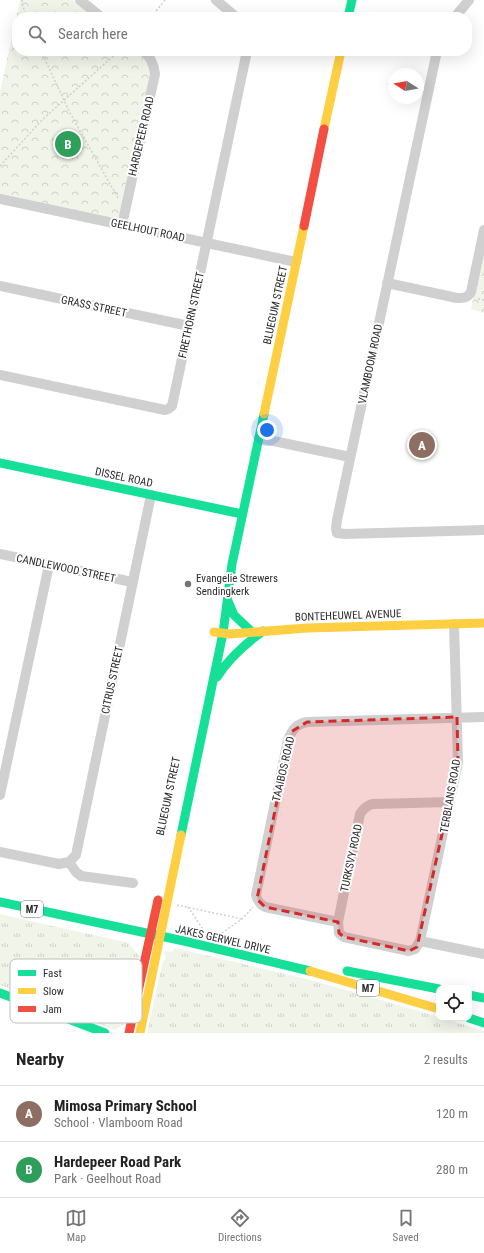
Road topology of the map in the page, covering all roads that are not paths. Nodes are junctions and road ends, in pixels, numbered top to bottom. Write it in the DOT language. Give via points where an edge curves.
graph roads {
  1 [pos="80,0"];
  2 [pos="216,0"];
  3 [pos="352,0"];
  4 [pos="469,0"];
  5 [pos="95,12"];
  6 [pos="230,12"];
  7 [pos="349,12"];
  8 [pos="459,12"];
  9 [pos="147,56"];
  10 [pos="246,56"];
  11 [pos="340,56"];
  12 [pos="436,56"];
  13 [pos="0,199"];
  14 [pos="122,225"];
  15 [pos="484,230"];
  16 [pos="206,242"];
  17 [pos="296,262"];
  18 [pos="387,283"];
  19 [pos="0,286"];
  20 [pos="189,326"];
  21 [pos="0,375"];
  22 [pos="259,438"];
  23 [pos="350,457"];
  24 [pos="0,463"];
  25 [pos="151,495"];
  26 [pos="242,514"];
  27 [pos="484,530"];
  28 [pos="0,554"];
  29 [pos="232,564"];
  30 [pos="48,565"];
  31 [pos="132,582"];
  32 [pos="228,598"];
  33 [pos="484,623"];
  34 [pos="454,624"];
  35 [pos="263,631"];
  36 [pos="252,632"];
  37 [pos="223,633"];
  38 [pos="213,636"];
  39 [pos="212,687"];
  40 [pos="457,717"];
  41 [pos="484,717"];
  42 [pos="196,718"];
  43 [pos="0,795"];
  44 [pos="450,802"];
  45 [pos="174,823"];
  46 [pos="0,852"];
  47 [pos="69,862"];
  48 [pos="133,882"];
  49 [pos="160,888"];
  50 [pos="0,902"];
  51 [pos="333,921"];
  52 [pos="149,934"];
  53 [pos="160,937"];
  54 [pos="420,941"];
  55 [pos="484,954"];
  56 [pos="142,969"];
  57 [pos="296,969"];
  58 [pos="436,988"];
  59 [pos="0,993"];
  60 [pos="472,996"];
  61 [pos="10,997"];
  62 [pos="484,998"];
  63 [pos="436,1008"];
  64 [pos="472,1019"];
  65 [pos="79,1023"];
  66 [pos="131,1023"];
  67 [pos="484,1023"];
  68 [pos="105,1033"];
  69 [pos="129,1033"];
  70 [pos="140,1033"];
  1 -- 5 [label="street"];
  2 -- 6 [label="street"];
  3 -- 7 [label="main road"];
  4 -- 8 [label="street"];
  9 -- 14 [label="street, HARDEPEER ROAD" via="154,64 155,74"];
  10 -- 16 [label="street, FIRETHORN STREET"];
  11 -- 17 [label="main road, BLUEGUM STREET"];
  12 -- 18 [label="street, VLAMBOOM ROAD"];
  13 -- 14 [label="street, GEELHOUT ROAD"];
  14 -- 16 [label="street, GEELHOUT ROAD"];
  15 -- 18 [label="street" via="469,296 457,298"];
  16 -- 17 [label="street, GEELHOUT ROAD"];
  16 -- 20 [label="street, FIRETHORN STREET"];
  17 -- 22 [label="main road, BLUEGUM STREET"];
  18 -- 23 [label="street, VLAMBOOM ROAD"];
  19 -- 20 [label="street, GRASS STREET"];
  20 -- 21 [label="street, FIRETHORN STREET" via="173,403 165,410"];
  22 -- 23 [label="street"];
  22 -- 26 [label="main road, BLUEGUM STREET"];
  23 -- 27 [label="street, VLAMBOOM ROAD" via="337,520 337,533"];
  24 -- 25 [label="main road, DISSEL ROAD"];
  25 -- 26 [label="main road, DISSEL ROAD"];
  25 -- 31 [label="street, CITRUS STREET"];
  26 -- 29 [label="main road, BLUEGUM STREET"];
  28 -- 30 [label="street, CANDLEWOOD STREET"];
  29 -- 32 [label="main road, BLUEGUM STREET"];
  29 -- 38 [label="main road, BLUEGUM STREET" via="224,581"];
  30 -- 31 [label="street, CANDLEWOOD STREET"];
  30 -- 43 [label="street"];
  31 -- 47 [label="street, CITRUS STREET" via="76,855"];
  32 -- 36 [label="main road" via="233,615"];
  32 -- 37 [label="main road, BLUEGUM STREET"];
  33 -- 34 [label="main road, BONTEHEUWEL AVENUE"];
  34 -- 35 [label="main road, BONTEHEUWEL AVENUE"];
  34 -- 40 [label="street, TERBLANS ROAD"];
  35 -- 36 [label="main road, BONTEHEUWEL AVENUE"];
  35 -- 39 [label="main road" via="229,660"];
  36 -- 37 [label="main road, BONTEHEUWEL AVENUE"];
  37 -- 38 [label="main road, BONTEHEUWEL AVENUE"];
  37 -- 39 [label="main road, BLUEGUM STREET"];
  39 -- 53 [label="main road, BLUEGUM STREET"];
  40 -- 41 [label="street, TAAIBOS ROAD"];
  40 -- 44 [label="street, TERBLANS ROAD" via="458,762"];
  40 -- 51 [label="street, TAAIBOS ROAD" via="306,722 291,732 256,895 258,902 265,907"];
  42 -- 45 [label="main road, BLUEGUM STREET"];
  44 -- 51 [label="street, TURKSVY ROAD" via="372,804 362,810"];
  44 -- 54 [label="street, TERBLANS ROAD"];
  46 -- 47 [label="street" via="59,864"];
  47 -- 48 [label="street" via="81,876"];
  49 -- 52 [label="main road"];
  50 -- 52 [label="main road, JAKES GERWEL DRIVE / M7"];
  51 -- 54 [label="street" via="344,938 409,951 415,950"];
  52 -- 53 [label="main road, JAKES GERWEL DRIVE / M7"];
  52 -- 56 [label="main road"];
  53 -- 57 [label="main road, JAKES GERWEL DRIVE / M7"];
  53 -- 70 [label="main road, BLUEGUM STREET"];
  54 -- 55 [label="street"];
  57 -- 58 [label="main road" via="336,969"];
  57 -- 63 [label="main road, JAKES GERWEL DRIVE / M7" via="311,971"];
  59 -- 61 [label="main road"];
  60 -- 62 [label="main road"];
  64 -- 67 [label="main road"];
  65 -- 68 [label="main road"];
  66 -- 69 [label="main road"];
}
